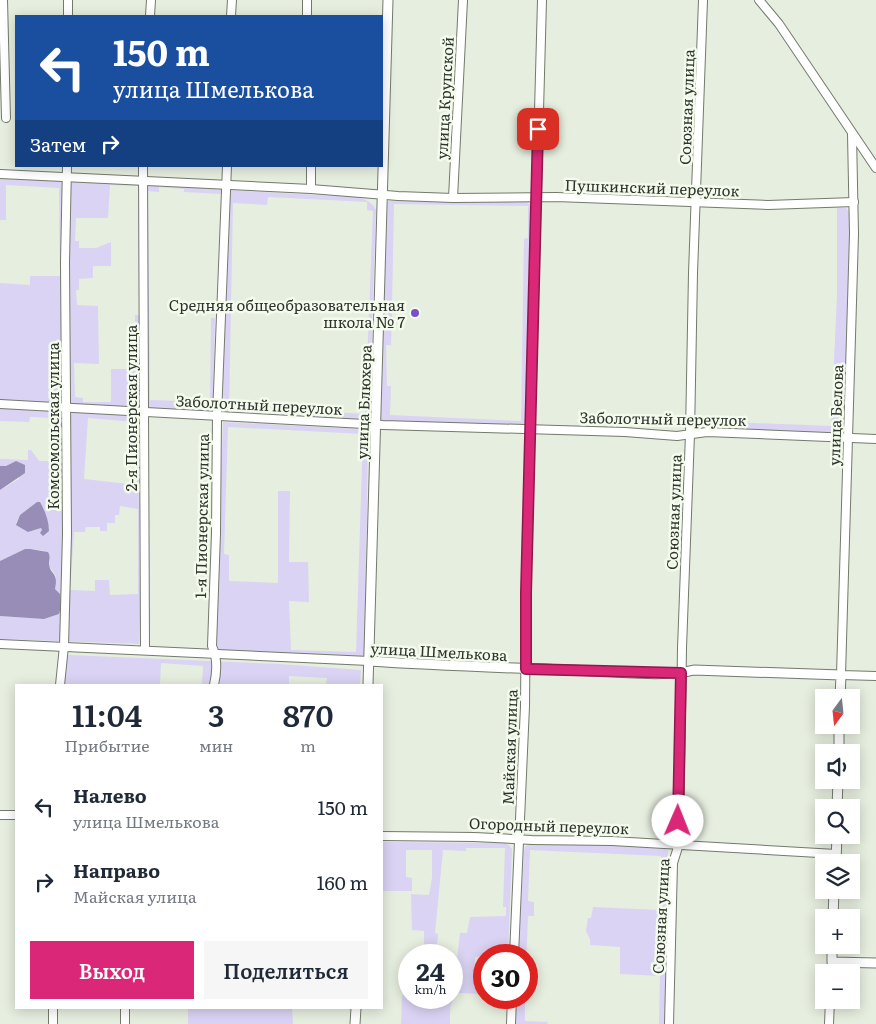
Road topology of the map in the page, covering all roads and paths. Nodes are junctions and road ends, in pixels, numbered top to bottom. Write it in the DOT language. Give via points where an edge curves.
graph roads {
  1 [pos="2,0"];
  2 [pos="68,0"];
  3 [pos="151,0"];
  4 [pos="232,0"];
  5 [pos="307,0"];
  6 [pos="388,0"];
  7 [pos="463,0"];
  8 [pos="542,0"];
  9 [pos="703,0"];
  10 [pos="758,0"];
  11 [pos="68,15"];
  12 [pos="150,15"];
  13 [pos="232,15"];
  14 [pos="307,15"];
  15 [pos="6,118"];
  16 [pos="852,134"];
  17 [pos="383,162"];
  18 [pos="67,167"];
  19 [pos="144,167"];
  20 [pos="227,167"];
  21 [pos="311,167"];
  22 [pos="383,167"];
  23 [pos="876,168"];
  24 [pos="0,174"];
  25 [pos="67,176"];
  26 [pos="143,180"];
  27 [pos="226,185"];
  28 [pos="311,189"];
  29 [pos="382,195"];
  30 [pos="453,198"];
  31 [pos="536,198"];
  32 [pos="696,202"];
  33 [pos="854,202"];
  34 [pos="0,404"];
  35 [pos="66,408"];
  36 [pos="144,412"];
  37 [pos="216,416"];
  38 [pos="375,424"];
  39 [pos="530,429"];
  40 [pos="690,434"];
  41 [pos="848,438"];
  42 [pos="876,439"];
  43 [pos="0,644"];
  44 [pos="64,646"];
  45 [pos="145,650"];
  46 [pos="216,654"];
  47 [pos="368,661"];
  48 [pos="526,669"];
  49 [pos="681,673"];
  50 [pos="841,675"];
  51 [pos="876,676"];
  52 [pos="60,684"];
  53 [pos="214,684"];
  54 [pos="368,684"];
  55 [pos="840,689"];
  56 [pos="0,815"];
  57 [pos="15,815"];
  58 [pos="383,836"];
  59 [pos="519,840"];
  60 [pos="679,844"];
  61 [pos="815,856"];
  62 [pos="514,944"];
  63 [pos="832,954"];
  64 [pos="832,962"];
  65 [pos="876,963"];
  66 [pos="53,1009"];
  67 [pos="125,1009"];
  68 [pos="356,1009"];
  69 [pos="512,1009"];
  70 [pos="830,1009"];
  71 [pos="53,1024"];
  72 [pos="124,1024"];
  73 [pos="355,1024"];
  74 [pos="511,1024"];
  75 [pos="670,1024"];
  76 [pos="830,1024"];
  1 -- 15 [label="street"];
  2 -- 11 [label="street"];
  3 -- 12 [label="street"];
  4 -- 13 [label="street"];
  5 -- 14 [label="street"];
  6 -- 17 [label="street, улица Блюхера"];
  7 -- 30 [label="street, улица Крупской"];
  8 -- 31 [label="street, Майская улица"];
  9 -- 32 [label="street, Союзная улица"];
  10 -- 16 [label="street" via="779,24"];
  16 -- 23 [label="street"];
  16 -- 33 [label="street, улица Белова"];
  18 -- 25 [label="street, Комсомольская улица"];
  19 -- 26 [label="street, 2-я Пионерская улица"];
  20 -- 27 [label="street, 1-я Пионерская улица"];
  21 -- 28 [label="street"];
  22 -- 29 [label="street, улица Блюхера"];
  24 -- 25 [label="street, Пушкинский переулок"];
  25 -- 26 [label="street, Пушкинский переулок"];
  25 -- 35 [label="street, Комсомольская улица"];
  26 -- 27 [label="street, Пушкинский переулок"];
  26 -- 36 [label="street, 2-я Пионерская улица"];
  27 -- 28 [label="street, Пушкинский переулок"];
  27 -- 37 [label="street, 1-я Пионерская улица"];
  28 -- 29 [label="street, Пушкинский переулок"];
  29 -- 30 [label="street, Пушкинский переулок"];
  29 -- 38 [label="street, улица Блюхера"];
  30 -- 31 [label="street, Пушкинский переулок"];
  31 -- 32 [label="street, Пушкинский переулок"];
  31 -- 39 [label="street, Майская улица"];
  32 -- 33 [label="street, Пушкинский переулок" via="768,205"];
  32 -- 40 [label="street, Союзная улица"];
  33 -- 41 [label="street, улица Белова"];
  34 -- 35 [label="street, Заболотный переулок"];
  35 -- 36 [label="street, Заболотный переулок"];
  35 -- 44 [label="street, Комсомольская улица"];
  36 -- 37 [label="street, Заболотный переулок"];
  36 -- 45 [label="street, 2-я Пионерская улица"];
  37 -- 38 [label="street, Заболотный переулок"];
  37 -- 46 [label="street, 1-я Пионерская улица" via="212,646"];
  38 -- 39 [label="street, Заболотный переулок"];
  38 -- 47 [label="street, улица Блюхера"];
  39 -- 40 [label="street, Заболотный переулок"];
  39 -- 48 [label="street, Майская улица"];
  40 -- 41 [label="street, Заболотный переулок"];
  40 -- 49 [label="street, Союзная улица"];
  41 -- 42 [label="street, Заболотный переулок"];
  41 -- 50 [label="street, улица Белова"];
  43 -- 44 [label="street, улица Шмелькова"];
  44 -- 45 [label="street, улица Шмелькова"];
  44 -- 52 [label="street, Комсомольская улица"];
  45 -- 46 [label="street, улица Шмелькова"];
  46 -- 47 [label="street, улица Шмелькова"];
  46 -- 53 [label="street, 1-я Пионерская улица"];
  47 -- 48 [label="street, улица Шмелькова"];
  47 -- 54 [label="street, улица Блюхера"];
  48 -- 49 [label="street, улица Шмелькова"];
  48 -- 59 [label="street, Майская улица"];
  49 -- 50 [label="street, улица Шмелькова" via="694,670"];
  49 -- 60 [label="street, Союзная улица"];
  50 -- 51 [label="street, улица Шмелькова"];
  50 -- 55 [label="street, улица Белова"];
  56 -- 57 [label="street"];
  58 -- 59 [label="street, Огородный переулок" via="474,836"];
  59 -- 60 [label="street, Огородный переулок"];
  59 -- 62 [label="street, Майская улица"];
  60 -- 61 [label="street, Огородный переулок"];
  60 -- 75 [label="street, Союзная улица" via="673,863"];
  63 -- 64 [label="street"];
  64 -- 65 [label="street"];
  66 -- 71 [label="street"];
  67 -- 72 [label="street"];
  68 -- 73 [label="street"];
  69 -- 74 [label="street"];
  70 -- 76 [label="street"];
}
